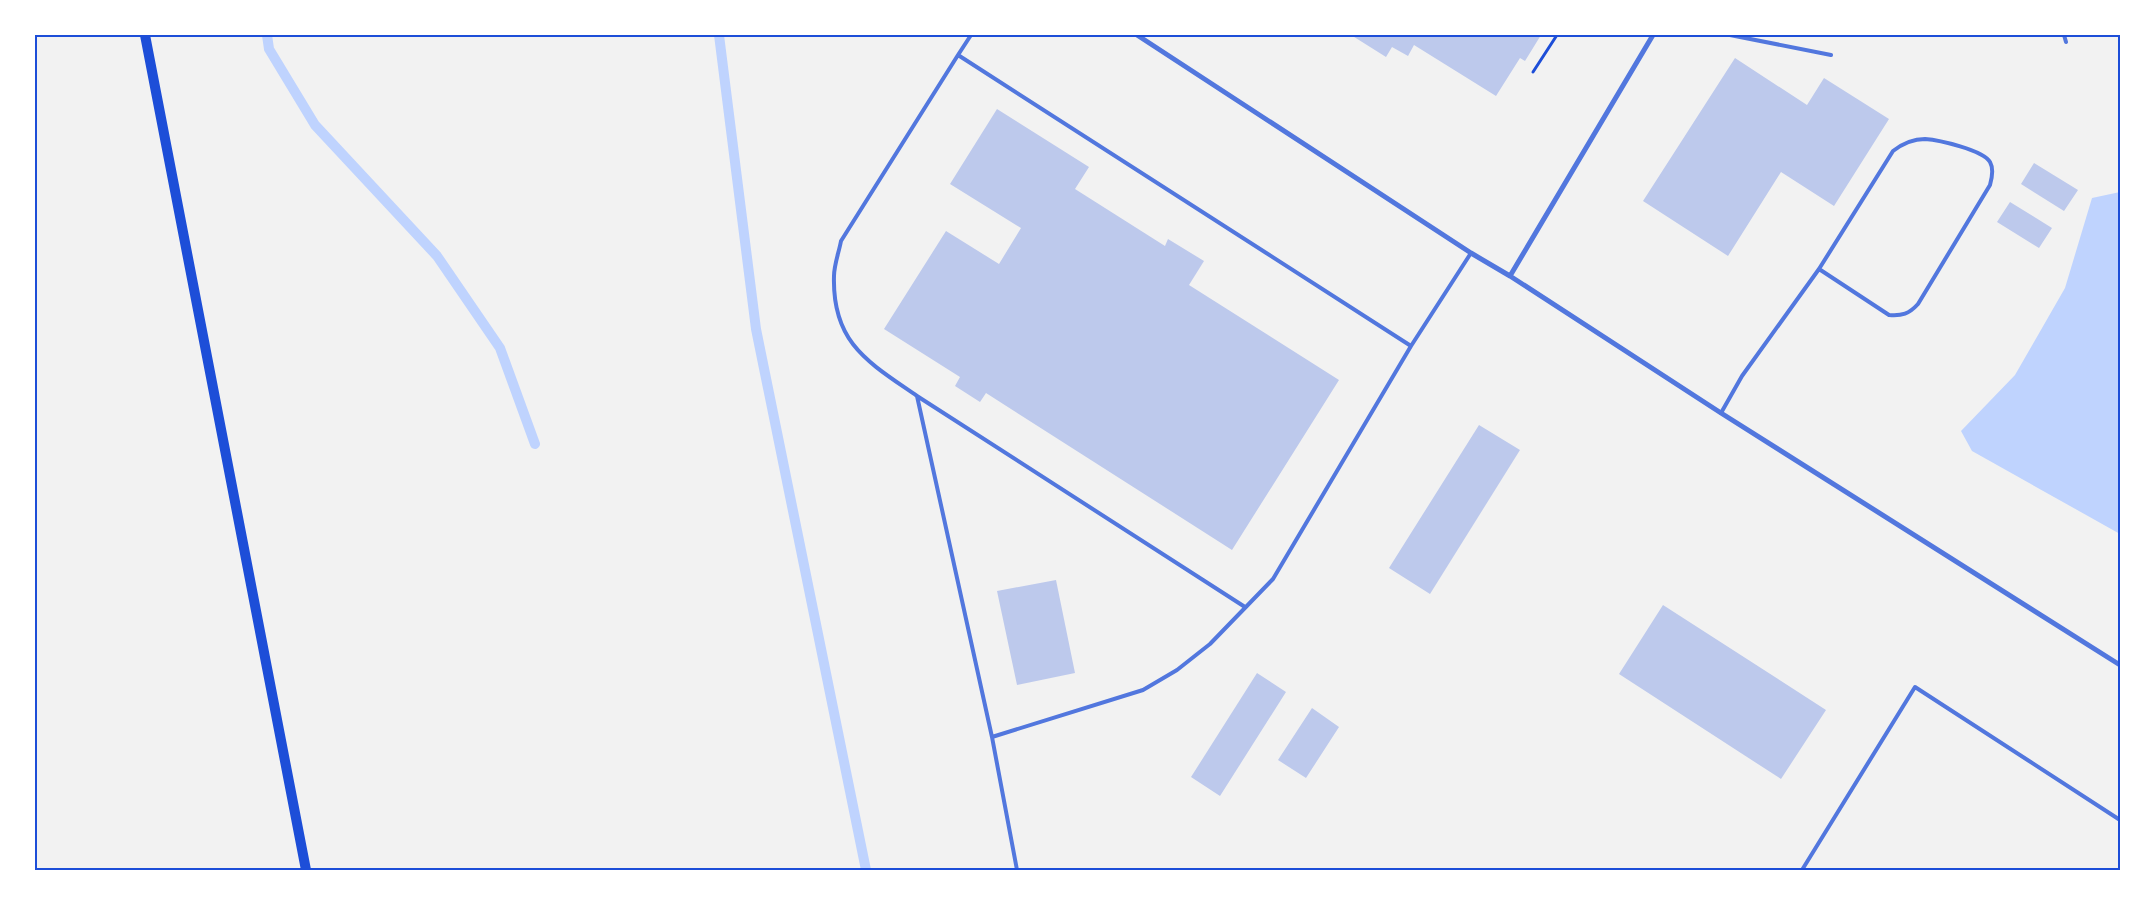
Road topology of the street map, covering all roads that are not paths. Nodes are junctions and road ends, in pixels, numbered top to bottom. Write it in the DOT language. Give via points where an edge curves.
graph roads {
  1 [pos="145,35"];
  2 [pos="970,35"];
  3 [pos="1137,35"];
  4 [pos="1653,35"];
  5 [pos="1730,35"];
  6 [pos="2064,35"];
  7 [pos="2066,42"];
  8 [pos="958,55"];
  9 [pos="1831,55"];
  10 [pos="1471,254"];
  11 [pos="1819,269"];
  12 [pos="1510,276"];
  13 [pos="1411,346"];
  14 [pos="917,396"];
  15 [pos="1721,413"];
  16 [pos="1245,607"];
  17 [pos="2120,666"];
  18 [pos="992,737"];
  19 [pos="2120,820"];
  20 [pos="306,870"];
  21 [pos="1018,870"];
  22 [pos="1802,870"];
  1 -- 20 [label="main road"];
  2 -- 8 [label="lane"];
  3 -- 10 [label="street"];
  4 -- 12 [label="street"];
  5 -- 9 [label="lane"];
  6 -- 7 [label="lane"];
  8 -- 13 [label="lane"];
  8 -- 14 [label="lane" via="841,241 834,274 836,309 849,342 876,368"];
  10 -- 12 [label="street"];
  10 -- 13 [label="lane"];
  11 -- 11 [label="lane" via="1893,151 1901,145 1925,140 1977,152 1991,164 1990,185 1911,312 1889,315"];
  11 -- 15 [label="lane" via="1742,376"];
  12 -- 15 [label="street"];
  13 -- 16 [label="lane" via="1273,580"];
  14 -- 16 [label="lane"];
  14 -- 18 [label="lane"];
  15 -- 17 [label="street"];
  16 -- 18 [label="lane" via="1210,644 1184,665 1143,690"];
  18 -- 21 [label="lane"];
  19 -- 22 [label="lane" via="1915,687"];
}
